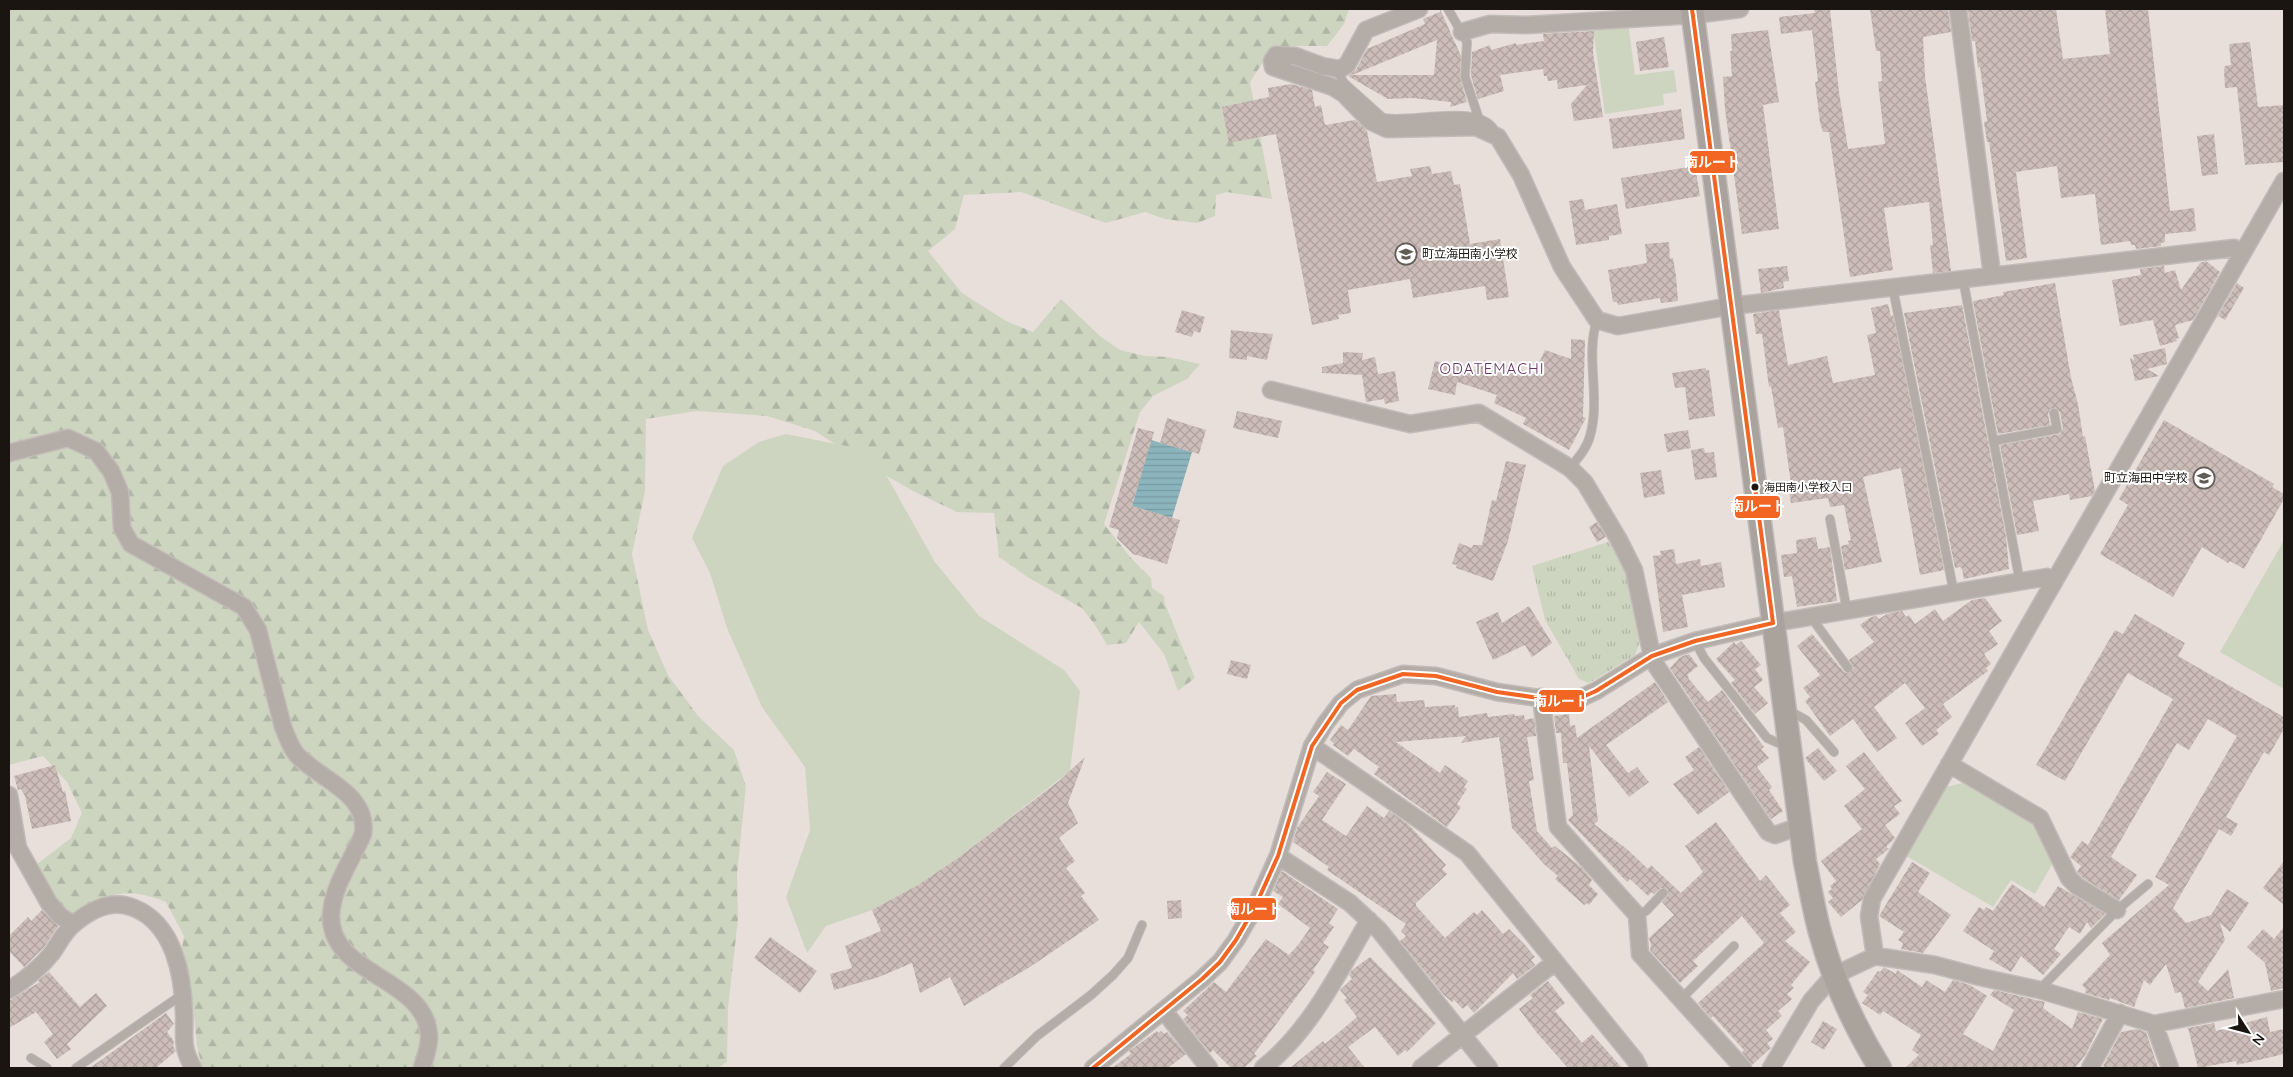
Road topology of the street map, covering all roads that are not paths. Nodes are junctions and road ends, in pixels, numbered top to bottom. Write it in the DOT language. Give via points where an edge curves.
graph roads {
  1 [pos="1419,9"];
  2 [pos="1448,9"];
  3 [pos="1740,9"];
  4 [pos="1958,9"];
  5 [pos="1693,12"];
  6 [pos="1462,32"];
  7 [pos="1340,69"];
  8 [pos="1479,119"];
  9 [pos="1498,137"];
  10 [pos="2284,181"];
  11 [pos="2243,252"];
  12 [pos="1992,275"];
  13 [pos="1963,279"];
  14 [pos="1893,289"];
  15 [pos="1731,306"];
  16 [pos="1597,320"];
  17 [pos="1271,390"];
  18 [pos="2054,413"];
  19 [pos="1993,441"];
  20 [pos="9,453"];
  21 [pos="1570,468"];
  22 [pos="1830,519"];
  23 [pos="2054,580"];
  24 [pos="2020,582"];
  25 [pos="1954,593"];
  26 [pos="1847,611"];
  27 [pos="1811,617"];
  28 [pos="1773,623"];
  29 [pos="1695,641"];
  30 [pos="1652,656"];
  31 [pos="1848,668"];
  32 [pos="1541,698"];
  33 [pos="1784,708"];
  34 [pos="1312,746"];
  35 [pos="1790,748"];
  36 [pos="1834,752"];
  37 [pos="1949,764"];
  38 [pos="9,795"];
  39 [pos="1800,826"];
  40 [pos="1278,856"];
  41 [pos="2148,884"];
  42 [pos="1663,893"];
  43 [pos="2117,910"];
  44 [pos="1637,915"];
  45 [pos="1369,920"];
  46 [pos="73,924"];
  47 [pos="1142,925"];
  48 [pos="1734,946"];
  49 [pos="1875,956"];
  50 [pos="1555,962"];
  51 [pos="1834,976"];
  52 [pos="9,990"];
  53 [pos="2040,990"];
  54 [pos="183,994"];
  55 [pos="2284,999"];
  56 [pos="1680,1000"];
  57 [pos="1164,1012"];
  58 [pos="2120,1013"];
  59 [pos="2154,1024"];
  60 [pos="1463,1035"];
  61 [pos="31,1058"];
  62 [pos="189,1066"];
  63 [pos="47,1068"];
  64 [pos="76,1068"];
  65 [pos="422,1068"];
  66 [pos="1004,1068"];
  67 [pos="1094,1068"];
  68 [pos="1209,1068"];
  69 [pos="1263,1068"];
  70 [pos="1421,1068"];
  71 [pos="1489,1068"];
  72 [pos="1639,1068"];
  73 [pos="1743,1068"];
  74 [pos="1771,1068"];
  75 [pos="1880,1068"];
  76 [pos="2090,1068"];
  77 [pos="2170,1068"];
  1 -- 7 [label="street" via="1366,30 1347,65"];
  2 -- 6 [label="lane"];
  3 -- 5 [label="street"];
  4 -- 12 [label="street"];
  5 -- 6 [label="street" via="1527,25 1490,24"];
  5 -- 15 [label="street"];
  6 -- 8 [label="lane" via="1467,42 1465,76"];
  7 -- 8 [label="lane" via="1344,83 1383,118 1455,116"];
  7 -- 9 [label="street" via="1295,56 1276,55 1272,61 1273,67 1333,87 1378,126 1387,129 1476,127"];
  8 -- 9 [label="lane" via="1493,126"];
  9 -- 16 [label="street" via="1521,175 1562,267"];
  10 -- 11 [label="street"];
  11 -- 12 [label="street" via="2234,248"];
  11 -- 23 [label="street"];
  12 -- 13 [label="street"];
  13 -- 14 [label="street"];
  13 -- 19 [label="lane"];
  14 -- 15 [label="street"];
  14 -- 25 [label="lane"];
  15 -- 16 [label="street" via="1618,326"];
  15 -- 28 [label="street"];
  16 -- 21 [label="lane" via="1593,332 1590,436"];
  17 -- 21 [label="street" via="1410,424 1479,413"];
  18 -- 19 [label="lane" via="2057,428"];
  19 -- 24 [label="lane"];
  20 -- 65 [label="street" via="68,438 96,451 112,471 120,492 122,528 131,544 244,607 258,630 289,741 297,754 351,798 363,814 363,834 333,903 331,918 336,941 351,959 414,1002 429,1034 429,1047"];
  21 -- 30 [label="street" via="1585,483 1634,570"];
  22 -- 26 [label="lane"];
  23 -- 24 [label="street" via="2046,577"];
  23 -- 37 [label="street"];
  24 -- 25 [label="street"];
  25 -- 26 [label="street"];
  26 -- 27 [label="street"];
  27 -- 28 [label="street"];
  27 -- 31 [label="lane"];
  28 -- 29 [label="street"];
  28 -- 33 [label="street"];
  29 -- 30 [label="street"];
  29 -- 35 [label="lane" via="1704,658 1767,738"];
  30 -- 32 [label="street" via="1584,698 1560,701"];
  30 -- 39 [label="street" via="1768,832 1775,835"];
  32 -- 34 [label="street" via="1497,692 1436,676 1404,674 1357,690 1336,710"];
  32 -- 44 [label="street" via="1558,826"];
  33 -- 35 [label="street"];
  33 -- 36 [label="lane" via="1806,720"];
  34 -- 40 [label="street"];
  34 -- 50 [label="street" via="1466,854"];
  35 -- 39 [label="street"];
  37 -- 43 [label="street" via="2040,818 2069,878"];
  37 -- 49 [label="street" via="1870,905"];
  38 -- 46 [label="street" via="18,848 49,903 60,916"];
  39 -- 51 [label="street" via="1820,934"];
  40 -- 45 [label="street"];
  40 -- 57 [label="street" via="1255,907 1220,962"];
  41 -- 43 [label="lane"];
  42 -- 44 [label="lane" via="1646,911"];
  43 -- 53 [label="lane"];
  44 -- 56 [label="street" via="1640,954"];
  45 -- 60 [label="street"];
  45 -- 69 [label="street" via="1326,994 1280,1054"];
  46 -- 52 [label="street" via="33,972"];
  46 -- 54 [label="street" via="107,905 128,905 139,910 157,925 170,945"];
  47 -- 66 [label="lane" via="1128,958 1113,975 1037,1036"];
  48 -- 56 [label="lane"];
  49 -- 51 [label="street"];
  49 -- 53 [label="street" via="1936,964"];
  50 -- 60 [label="street"];
  50 -- 72 [label="street"];
  51 -- 74 [label="street" via="1812,1002"];
  51 -- 75 [label="street" via="1863,1040"];
  53 -- 58 [label="street"];
  54 -- 62 [label="street"];
  54 -- 64 [label="lane"];
  55 -- 59 [label="street"];
  56 -- 73 [label="street"];
  57 -- 67 [label="street"];
  57 -- 68 [label="street"];
  58 -- 59 [label="street"];
  58 -- 76 [label="street"];
  59 -- 77 [label="street"];
  60 -- 70 [label="street"];
  60 -- 71 [label="street"];
  61 -- 63 [label="lane"];
}
